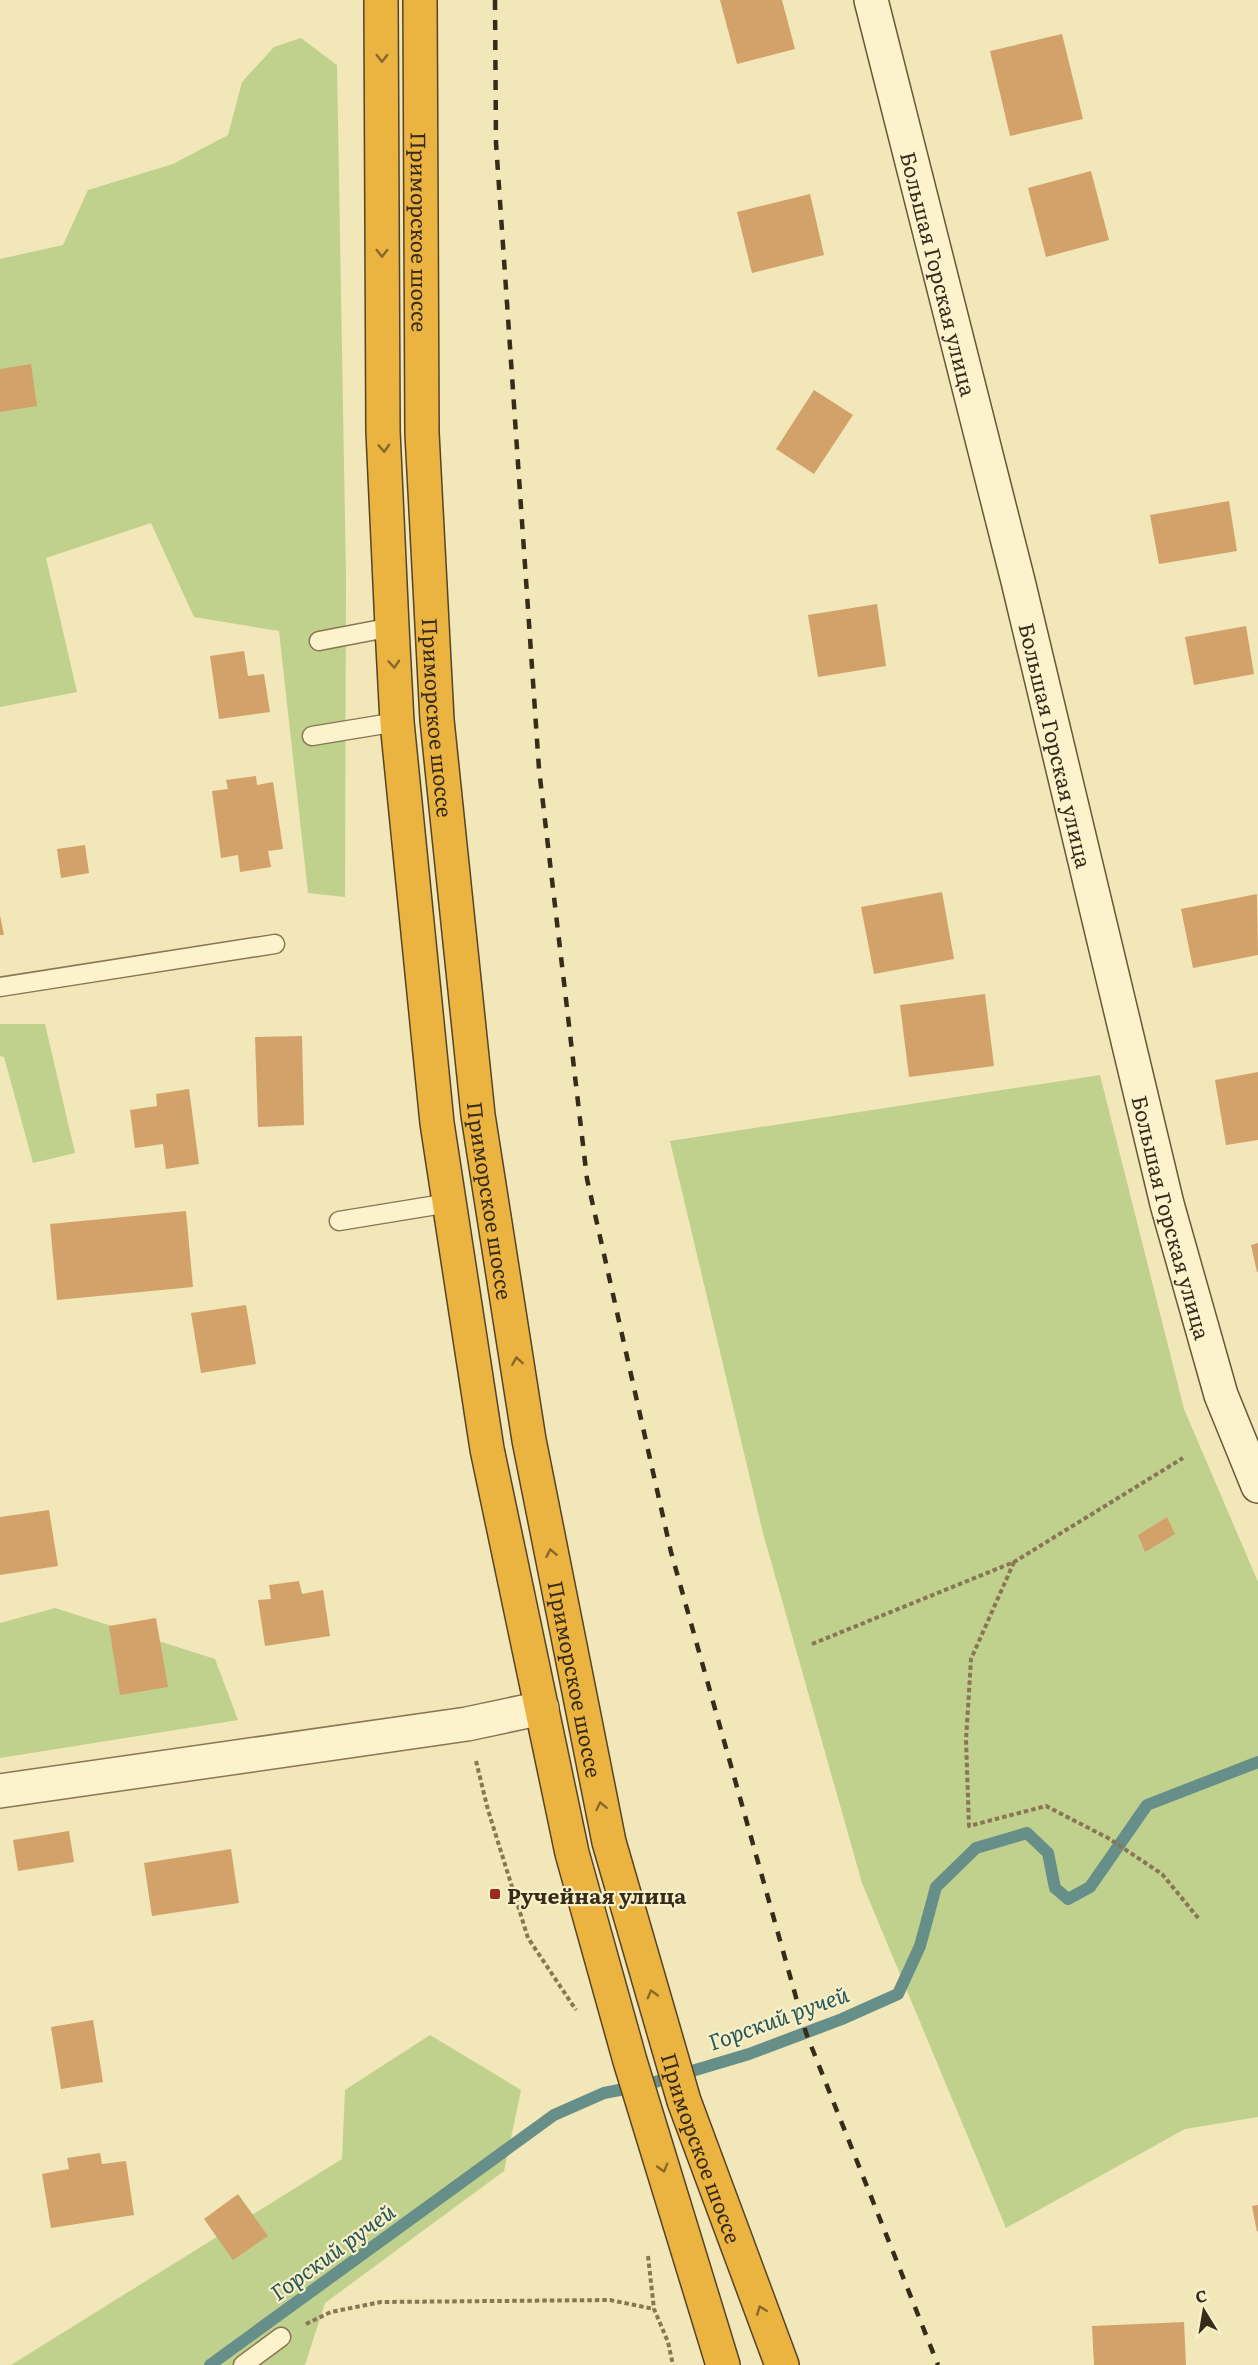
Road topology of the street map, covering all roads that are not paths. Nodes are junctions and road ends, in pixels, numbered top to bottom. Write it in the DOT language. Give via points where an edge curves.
graph roads {
  1 [pos="381,0"];
  2 [pos="420,0"];
  3 [pos="872,0"];
  4 [pos="392,627"];
  5 [pos="319,641"];
  6 [pos="397,722"];
  7 [pos="312,736"];
  8 [pos="275,944"];
  9 [pos="0,987"];
  10 [pos="449,1203"];
  11 [pos="339,1221"];
  12 [pos="1258,1486"];
  13 [pos="542,1708"];
  14 [pos="0,1791"];
  15 [pos="281,2337"];
  16 [pos="243,2365"];
  17 [pos="723,2365"];
  18 [pos="782,2365"];
  1 -- 4 [label="highway, Приморское шоссе, one-way" via="383,431"];
  18 -- 2 [label="highway, Приморское шоссе, one-way" via="684,2101 609,1842 530,1440 478,1115 437,720 425,480"];
  3 -- 12 [label="street, Большая Горская улица" via="1018,581 1167,1204 1221,1395"];
  4 -- 5 [label="lane"];
  4 -- 6 [label="highway, Приморское шоссе, one-way"];
  6 -- 7 [label="lane"];
  6 -- 10 [label="highway, Приморское шоссе" via="437,1123"];
  8 -- 9 [label="lane"];
  10 -- 11 [label="lane"];
  10 -- 13 [label="highway, Приморское шоссе" via="487,1449"];
  13 -- 14 [label="street" via="456,1726"];
  13 -- 17 [label="highway, Приморское шоссе, one-way" via="572,1853 630,2061"];
  15 -- 16 [label="lane"];
}
